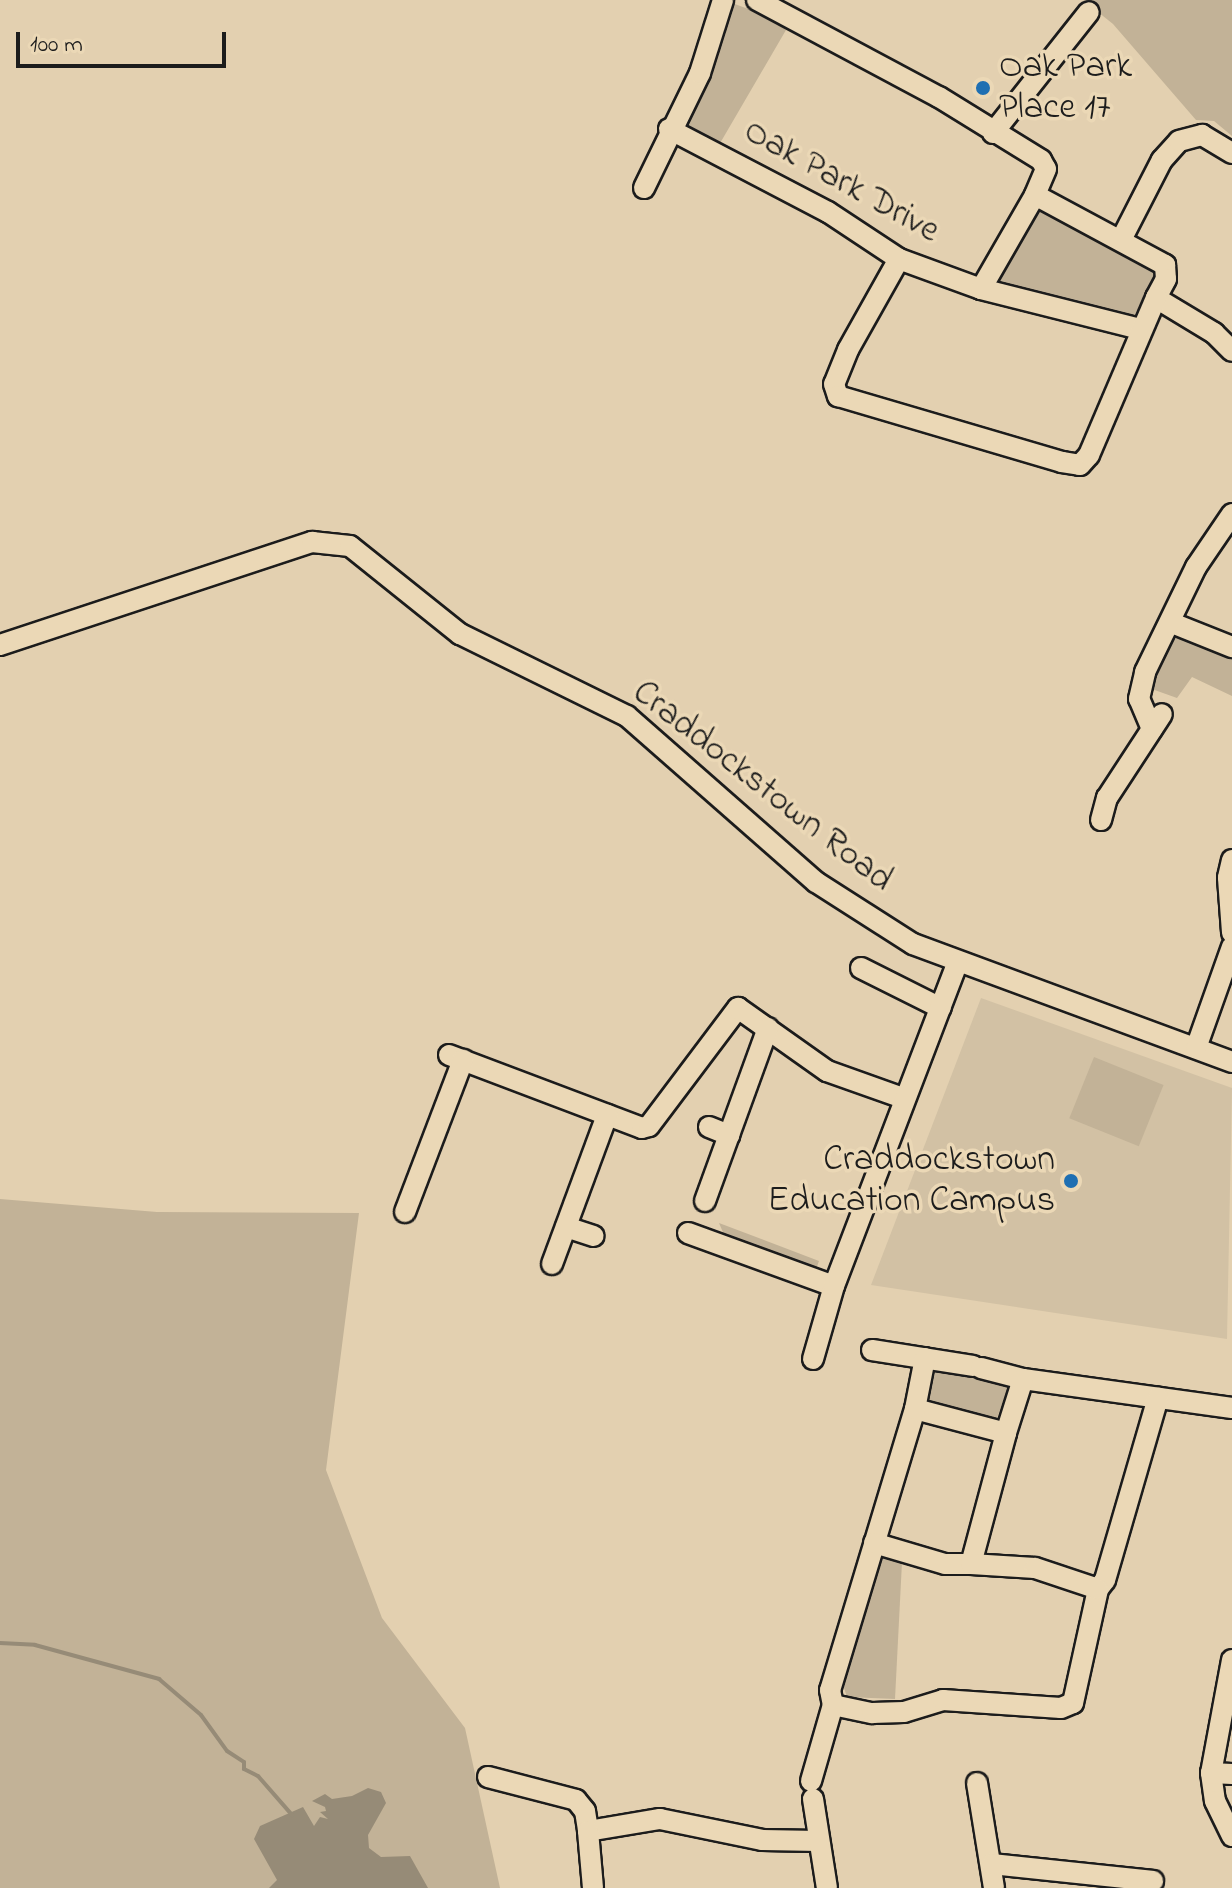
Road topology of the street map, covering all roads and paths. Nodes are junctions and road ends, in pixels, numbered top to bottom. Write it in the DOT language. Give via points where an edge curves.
graph roads {
  1 [pos="723,0"];
  2 [pos="757,0"];
  3 [pos="1089,12"];
  4 [pos="669,129"];
  5 [pos="993,133"];
  6 [pos="1232,153"];
  7 [pos="1039,186"];
  8 [pos="644,188"];
  9 [pos="1122,238"];
  10 [pos="899,259"];
  11 [pos="981,289"];
  12 [pos="1156,298"];
  13 [pos="1140,329"];
  14 [pos="1232,351"];
  15 [pos="1232,514"];
  16 [pos="1172,623"];
  17 [pos="0,645"];
  18 [pos="1232,647"];
  19 [pos="1101,820"];
  20 [pos="1232,860"];
  21 [pos="1232,933"];
  22 [pos="1232,947"];
  23 [pos="957,964"];
  24 [pos="861,968"];
  25 [pos="941,1008"];
  26 [pos="768,1028"];
  27 [pos="1196,1048"];
  28 [pos="1232,1062"];
  29 [pos="903,1098"];
  30 [pos="607,1115"];
  31 [pos="709,1127"];
  32 [pos="729,1135"];
  33 [pos="705,1201"];
  34 [pos="405,1212"];
  35 [pos="566,1227"];
  36 [pos="688,1233"];
  37 [pos="594,1236"];
  38 [pos="552,1264"];
  39 [pos="834,1286"];
  40 [pos="872,1350"];
  41 [pos="925,1358"];
  42 [pos="813,1359"];
  43 [pos="1023,1379"];
  44 [pos="1158,1398"];
  45 [pos="1232,1408"];
  46 [pos="915,1409"];
  47 [pos="1006,1433"];
  48 [pos="874,1543"];
  49 [pos="971,1564"];
  50 [pos="1098,1589"];
  51 [pos="1232,1660"];
  52 [pos="833,1705"];
  53 [pos="1211,1773"];
  54 [pos="1232,1774"];
  55 [pos="488,1777"];
  56 [pos="977,1783"];
  57 [pos="588,1831"];
  58 [pos="1232,1836"];
  59 [pos="819,1841"];
  60 [pos="992,1864"];
  61 [pos="1153,1881"];
  62 [pos="1122,1883"];
  63 [pos="593,1888"];
  64 [pos="827,1888"];
  65 [pos="994,1888"];
  1 -- 4 [label="street" via="700,73"];
  2 -- 5 [label="street" via="939,97"];
  3 -- 5 [label="street"];
  4 -- 8 [label="street"];
  4 -- 10 [label="street, Oak Park Drive" via="828,212"];
  5 -- 7 [label="street" via="1041,160"];
  6 -- 9 [label="street" via="1202,135 1179,141 1162,160"];
  7 -- 9 [label="street"];
  7 -- 11 [label="street"];
  9 -- 12 [label="street" via="1165,265 1166,279"];
  10 -- 11 [label="street, Oak Park Drive"];
  10 -- 13 [label="street" via="848,350 834,384 838,396 1080,465"];
  11 -- 13 [label="street, Oak Park Drive"];
  12 -- 13 [label="street"];
  12 -- 14 [label="street" via="1214,333"];
  15 -- 16 [label="street" via="1196,567"];
  16 -- 18 [label="street"];
  16 -- 19 [label="street" via="1145,672 1139,699 1157,722 1107,798"];
  17 -- 23 [label="street, Craddockstown Road" via="312,542 350,546 460,634 627,716 816,882 913,944"];
  20 -- 21 [label="street"];
  22 -- 27 [label="street"];
  23 -- 25 [label="street"];
  23 -- 27 [label="street, Craddockstown Road"];
  24 -- 25 [label="street"];
  25 -- 29 [label="street" via="918,1076"];
  26 -- 29 [label="street" via="827,1071"];
  26 -- 30 [label="street" via="743,1009 732,1009 649,1126"];
  26 -- 32 [label="street"];
  27 -- 28 [label="street, Craddockstown Road"];
  29 -- 39 [label="street"];
  30 -- 34 [label="street" via="456,1058 406,1182"];
  30 -- 35 [label="street"];
  31 -- 32 [label="street"];
  32 -- 33 [label="street"];
  35 -- 37 [label="street"];
  35 -- 38 [label="street"];
  36 -- 39 [label="street"];
  39 -- 42 [label="street"];
  40 -- 41 [label="street"];
  41 -- 43 [label="street"];
  41 -- 46 [label="street"];
  43 -- 44 [label="street"];
  43 -- 47 [label="street"];
  44 -- 45 [label="street"];
  44 -- 50 [label="street"];
  46 -- 47 [label="street"];
  46 -- 48 [label="street"];
  47 -- 49 [label="street"];
  48 -- 49 [label="street" via="945,1564"];
  48 -- 52 [label="street" via="830,1690"];
  49 -- 50 [label="street" via="1035,1568"];
  50 -- 52 [label="street" via="1076,1694 1067,1706 943,1700 904,1712 872,1713"];
  51 -- 53 [label="street"];
  52 -- 59 [label="street" via="812,1790"];
  53 -- 54 [label="street"];
  53 -- 58 [label="street" via="1215,1801"];
  55 -- 57 [label="street" via="576,1800 585,1811"];
  56 -- 60 [label="street"];
  57 -- 59 [label="street" via="660,1819 762,1840"];
  57 -- 63 [label="street"];
  59 -- 64 [label="street"];
  60 -- 62 [label="street"];
  60 -- 65 [label="street"];
  61 -- 62 [label="street"];
}
